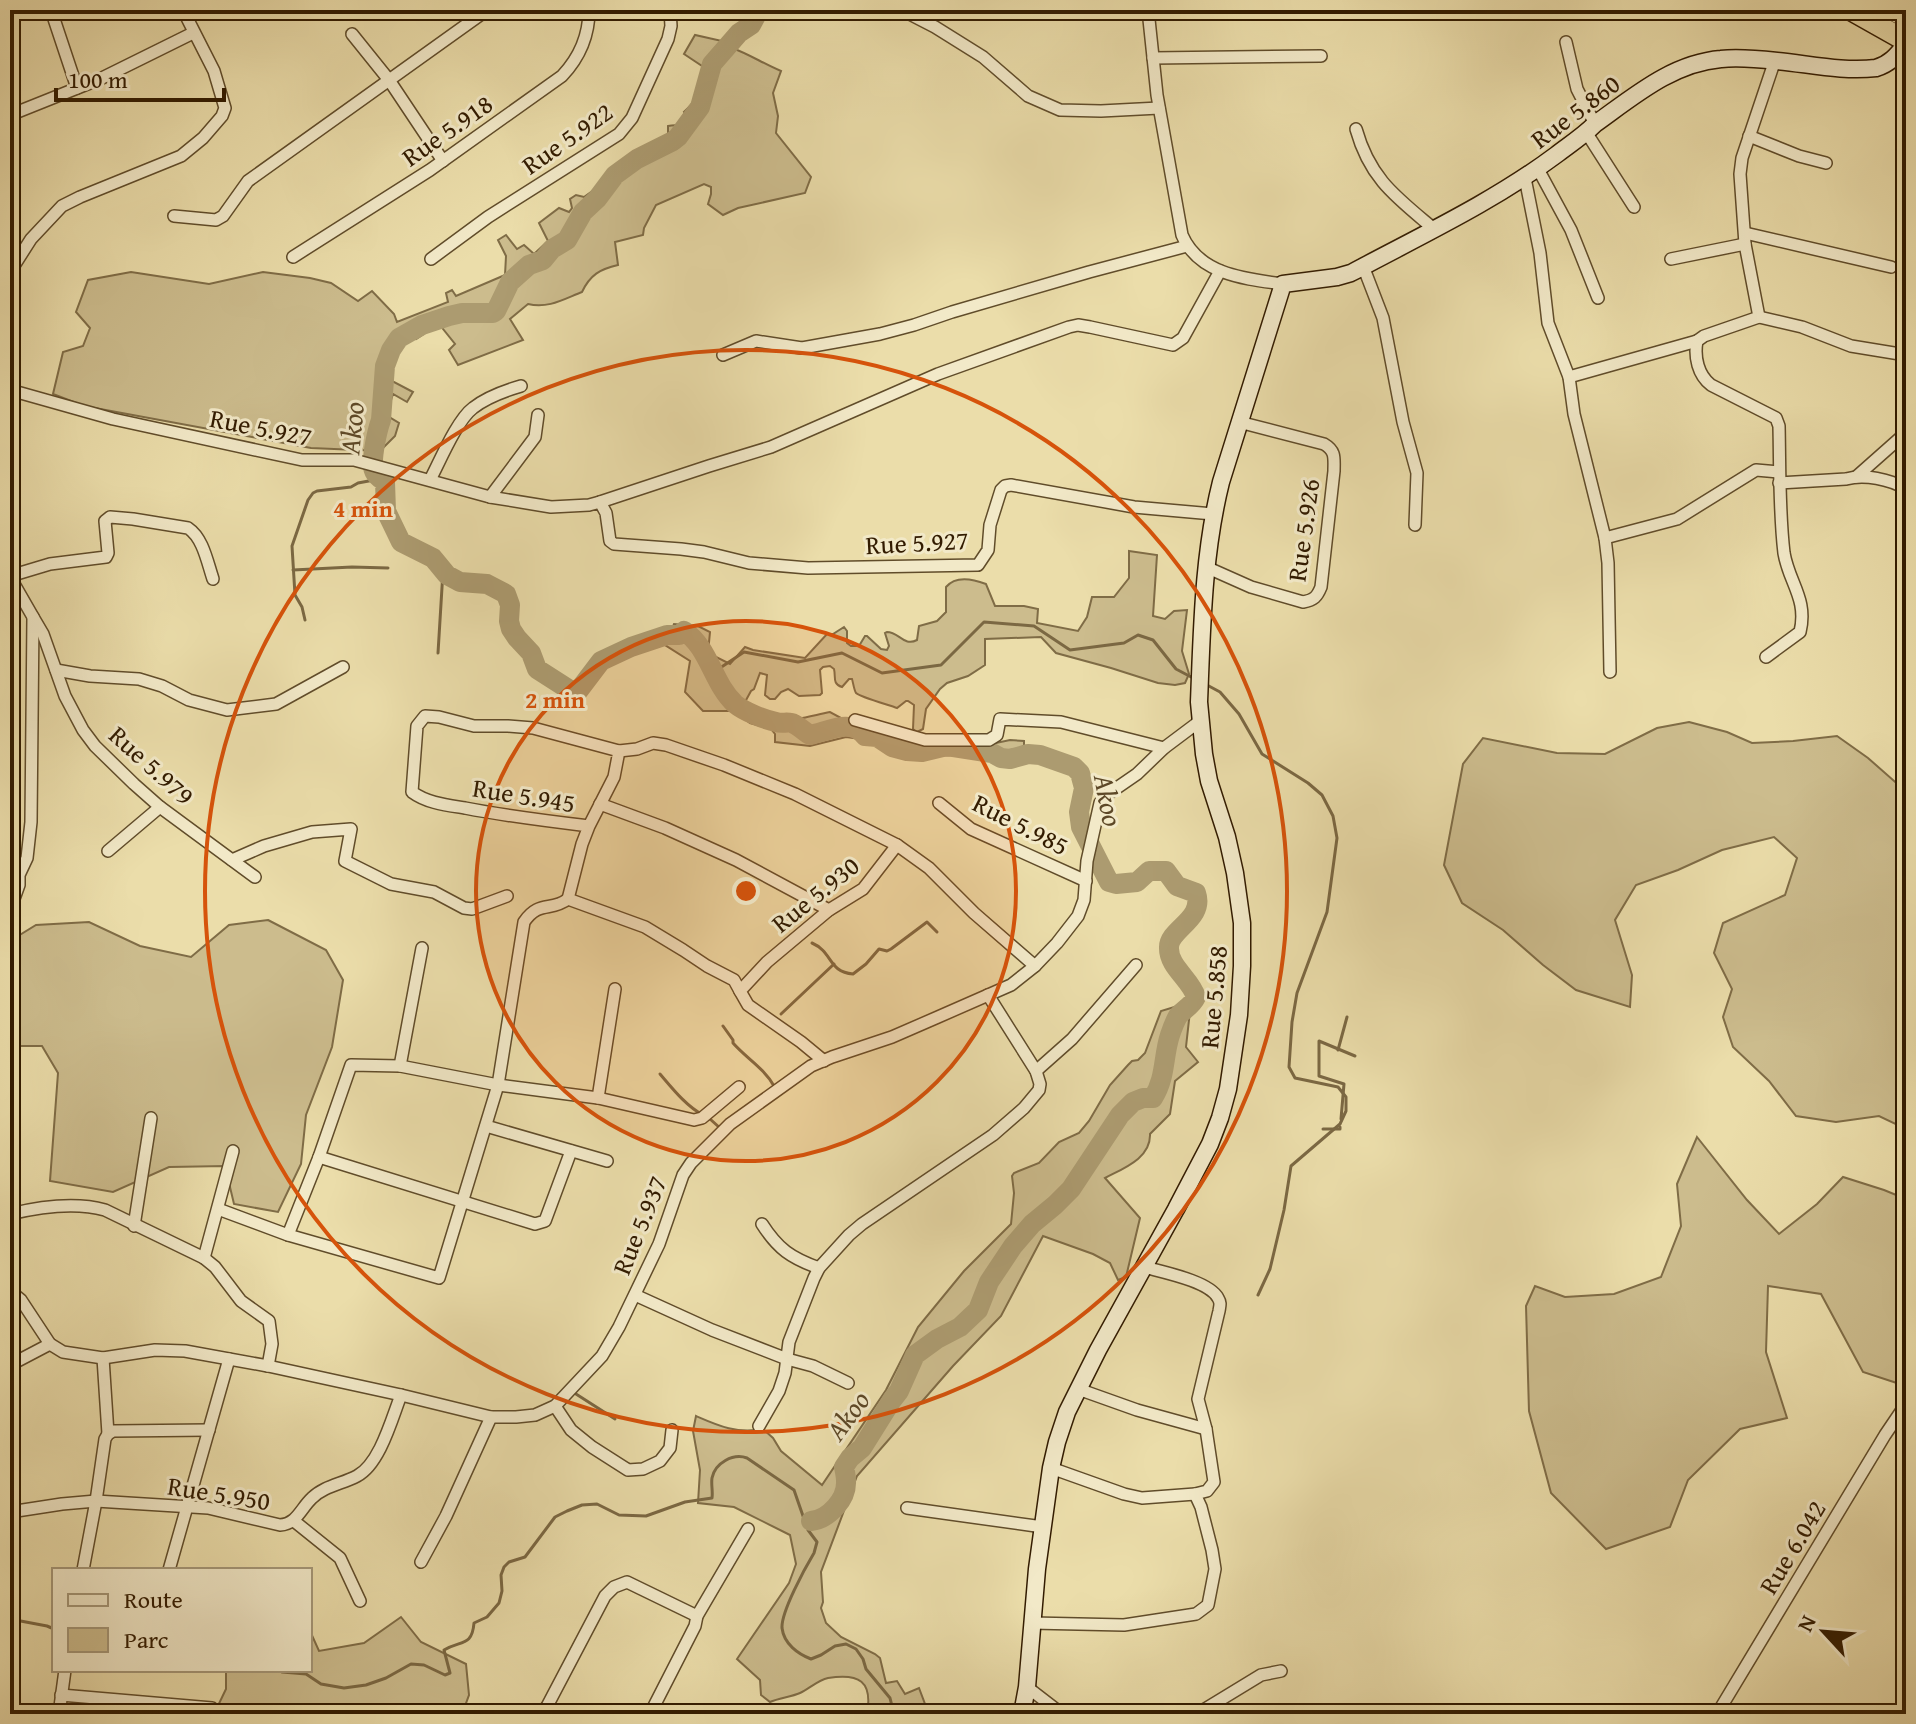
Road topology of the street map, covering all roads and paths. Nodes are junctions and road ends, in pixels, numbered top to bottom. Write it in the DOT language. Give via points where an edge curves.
graph roads {
  1 [pos="51,10"];
  2 [pos="183,10"];
  3 [pos="487,10"];
  4 [pos="589,10"];
  5 [pos="670,10"];
  6 [pos="902,10"];
  7 [pos="1148,10"];
  8 [pos="1892,10"];
  9 [pos="1858,12"];
  10 [pos="1906,17"];
  11 [pos="193,33"];
  12 [pos="352,34"];
  13 [pos="1566,42"];
  14 [pos="1906,43"];
  15 [pos="1321,56"];
  16 [pos="1153,58"];
  17 [pos="1775,60"];
  18 [pos="389,80"];
  19 [pos="77,88"];
  20 [pos="1159,108"];
  21 [pos="10,115"];
  22 [pos="1591,128"];
  23 [pos="1356,129"];
  24 [pos="1749,136"];
  25 [pos="443,161"];
  26 [pos="1826,163"];
  27 [pos="1531,173"];
  28 [pos="1634,207"];
  29 [pos="174,216"];
  30 [pos="1434,229"];
  31 [pos="1745,238"];
  32 [pos="1187,246"];
  33 [pos="293,257"];
  34 [pos="431,259"];
  35 [pos="1671,259"];
  36 [pos="1363,266"];
  37 [pos="1891,267"];
  38 [pos="1220,271"];
  39 [pos="10,272"];
  40 [pos="1283,284"];
  41 [pos="1598,298"];
  42 [pos="1759,317"];
  43 [pos="1697,341"];
  44 [pos="723,355"];
  45 [pos="1906,355"];
  46 [pos="1569,377"];
  47 [pos="521,386"];
  48 [pos="10,390"];
  49 [pos="538,415"];
  50 [pos="1239,422"];
  51 [pos="1906,428"];
  52 [pos="1856,477"];
  53 [pos="1779,478"];
  54 [pos="430,480"];
  55 [pos="1906,489"];
  56 [pos="490,497"];
  57 [pos="600,502"];
  58 [pos="1213,514"];
  59 [pos="1415,525"];
  60 [pos="1605,538"];
  61 [pos="1206,567"];
  62 [pos="10,577"];
  63 [pos="213,579"];
  64 [pos="33,617"];
  65 [pos="1766,657"];
  66 [pos="343,667"];
  67 [pos="56,670"];
  68 [pos="1610,672"];
  69 [pos="855,720"];
  70 [pos="1200,721"];
  71 [pos="1164,748"];
  72 [pos="619,751"];
  73 [pos="939,803"];
  74 [pos="600,804"];
  75 [pos="160,807"];
  76 [pos="589,826"];
  77 [pos="897,845"];
  78 [pos="108,851"];
  79 [pos="232,860"];
  80 [pos="255,877"];
  81 [pos="1086,881"];
  82 [pos="507,896"];
  83 [pos="568,899"];
  84 [pos="10,910"];
  85 [pos="829,910"];
  86 [pos="422,948"];
  87 [pos="1136,965"];
  88 [pos="1035,966"];
  89 [pos="615,989"];
  90 [pos="740,991"];
  91 [pos="988,995"];
  92 [pos="824,1061"];
  93 [pos="400,1066"];
  94 [pos="1036,1071"];
  95 [pos="498,1085"];
  96 [pos="739,1087"];
  97 [pos="598,1098"];
  98 [pos="151,1118"];
  99 [pos="486,1126"];
  100 [pos="233,1151"];
  101 [pos="571,1151"];
  102 [pos="319,1157"];
  103 [pos="607,1161"];
  104 [pos="463,1203"];
  105 [pos="218,1209"];
  106 [pos="10,1214"];
  107 [pos="762,1224"];
  108 [pos="134,1226"];
  109 [pos="288,1235"];
  110 [pos="204,1258"];
  111 [pos="1144,1267"];
  112 [pos="819,1268"];
  113 [pos="10,1291"];
  114 [pos="635,1295"];
  115 [pos="50,1344"];
  116 [pos="103,1358"];
  117 [pos="229,1359"];
  118 [pos="787,1359"];
  119 [pos="10,1365"];
  120 [pos="268,1366"];
  121 [pos="848,1383"];
  122 [pos="1078,1389"];
  123 [pos="401,1395"];
  124 [pos="1906,1404"];
  125 [pos="555,1406"];
  126 [pos="491,1417"];
  127 [pos="759,1426"];
  128 [pos="1206,1429"];
  129 [pos="209,1430"];
  130 [pos="672,1430"];
  131 [pos="108,1434"];
  132 [pos="1051,1468"];
  133 [pos="1195,1494"];
  134 [pos="96,1501"];
  135 [pos="187,1506"];
  136 [pos="907,1508"];
  137 [pos="10,1512"];
  138 [pos="294,1521"];
  139 [pos="1043,1527"];
  140 [pos="748,1529"];
  141 [pos="421,1562"];
  142 [pos="83,1568"];
  143 [pos="170,1568"];
  144 [pos="360,1601"];
  145 [pos="697,1616"];
  146 [pos="1032,1623"];
  147 [pos="1281,1671"];
  148 [pos="65,1672"];
  149 [pos="1027,1687"];
  150 [pos="61,1695"];
  151 [pos="212,1708"];
  152 [pos="544,1711"];
  153 [pos="59,1714"];
  154 [pos="558,1714"];
  155 [pos="650,1714"];
  156 [pos="1022,1714"];
  157 [pos="1062,1714"];
  158 [pos="1197,1714"];
  159 [pos="1717,1714"];
  1 -- 19 [label="street"];
  2 -- 11 [label="street"];
  3 -- 18 [label="street"];
  4 -- 25 [label="street, Rue 5.918" via="583,42 562,76"];
  5 -- 34 [label="street, Rue 5.922" via="668,39 627,127"];
  6 -- 20 [label="street" via="983,57 1028,96 1060,110"];
  7 -- 16 [label="street"];
  8 -- 10 [label="highway"];
  9 -- 14 [label="highway"];
  11 -- 19 [label="street"];
  11 -- 39 [label="street" via="214,71 225,108 222,116 181,156 62,206"];
  12 -- 18 [label="street"];
  13 -- 22 [label="street"];
  14 -- 17 [label="street, Rue 5.860" via="1894,59 1876,68"];
  15 -- 16 [label="street"];
  16 -- 20 [label="street"];
  17 -- 22 [label="street, Rue 5.860" via="1720,58 1678,70"];
  17 -- 24 [label="street"];
  18 -- 25 [label="street"];
  18 -- 29 [label="street" via="248,181 223,216"];
  19 -- 21 [label="street"];
  20 -- 32 [label="street"];
  22 -- 27 [label="street, Rue 5.860"];
  22 -- 28 [label="street"];
  23 -- 30 [label="street" via="1373,171"];
  24 -- 26 [label="street"];
  24 -- 31 [label="street" via="1740,174"];
  25 -- 33 [label="street, Rue 5.918"];
  27 -- 30 [label="street, Rue 5.860"];
  27 -- 41 [label="street" via="1571,230"];
  27 -- 46 [label="street" via="1548,323"];
  30 -- 36 [label="street, Rue 5.860"];
  31 -- 35 [label="street"];
  31 -- 37 [label="street"];
  31 -- 42 [label="street"];
  32 -- 38 [label="street" via="1204,264"];
  32 -- 44 [label="street" via="880,334 802,348 756,341"];
  36 -- 40 [label="street, Rue 5.860" via="1337,277"];
  36 -- 59 [label="street" via="1383,318 1417,473"];
  38 -- 40 [label="street"];
  38 -- 57 [label="street, Rue 5.927" via="1183,338 1173,345 1069,327 938,374 771,447"];
  40 -- 50 [label="street, Rue 5.858"];
  42 -- 43 [label="street"];
  42 -- 45 [label="street" via="1851,346"];
  43 -- 46 [label="street"];
  43 -- 53 [label="street" via="1703,379 1776,418"];
  46 -- 60 [label="street"];
  47 -- 54 [label="street" via="472,409"];
  48 -- 54 [label="street, Rue 5.927" via="113,419 302,460 354,460"];
  49 -- 56 [label="street" via="535,437"];
  50 -- 58 [label="street, Rue 5.858"];
  50 -- 61 [label="street, Rue 5.926" via="1324,444 1334,453 1321,587 1312,601 1303,602"];
  51 -- 52 [label="street"];
  52 -- 53 [label="street"];
  52 -- 55 [label="street"];
  53 -- 60 [label="street" via="1756,470 1677,519"];
  53 -- 65 [label="street" via="1785,558 1804,616 1800,632"];
  54 -- 56 [label="street, Rue 5.927"];
  56 -- 57 [label="street, Rue 5.927" via="551,507"];
  57 -- 58 [label="street, Rue 5.927" via="614,544 808,568 978,565 988,550 1001,490 1011,485 1134,507"];
  58 -- 61 [label="street, Rue 5.858"];
  60 -- 68 [label="street"];
  61 -- 70 [label="street, Rue 5.858"];
  62 -- 63 [label="street" via="50,564 106,557 105,521 110,517 192,530"];
  62 -- 64 [label="street, Rue 5.979"];
  64 -- 67 [label="street, Rue 5.979"];
  64 -- 84 [label="street" via="31,822 27,858"];
  66 -- 67 [label="street" via="276,704 227,710 139,679"];
  67 -- 75 [label="street, Rue 5.979" via="95,746"];
  69 -- 71 [label="street" via="925,740 989,740 997,735 1000,719 1061,722"];
  70 -- 71 [label="street, Rue 5.937"];
  70 -- 111 [label="street, Rue 5.858" via="1240,910 1239,1015 1228,1089 1215,1131"];
  71 -- 81 [label="street, Rue 5.937" via="1100,803"];
  72 -- 74 [label="street" via="614,777"];
  72 -- 76 [label="street, Rue 5.945" via="533,728 474,726 425,716 417,726 412,792 421,798"];
  72 -- 77 [label="street" via="666,745 795,794"];
  73 -- 81 [label="street, Rue 5.985" via="971,829"];
  74 -- 76 [label="street"];
  74 -- 85 [label="street" via="736,860"];
  75 -- 78 [label="street"];
  75 -- 79 [label="street, Rue 5.979"];
  76 -- 83 [label="street, Rue 5.945"];
  77 -- 85 [label="street, Rue 5.930" via="863,889"];
  77 -- 88 [label="street"];
  79 -- 80 [label="street, Rue 5.979"];
  79 -- 82 [label="street" via="312,832 351,829 345,861 391,884 434,892 472,909"];
  81 -- 88 [label="street, Rue 5.937" via="1078,916"];
  83 -- 90 [label="street" via="645,927 734,980"];
  83 -- 95 [label="street" via="539,907 524,922"];
  85 -- 90 [label="street, Rue 5.930"];
  86 -- 93 [label="street"];
  87 -- 94 [label="street" via="1072,1039"];
  88 -- 91 [label="street, Rue 5.937"];
  89 -- 97 [label="street"];
  90 -- 92 [label="street" via="748,1005"];
  91 -- 92 [label="street, Rue 5.937"];
  91 -- 94 [label="street"];
  92 -- 114 [label="street, Rue 5.937" via="730,1124 691,1163"];
  93 -- 95 [label="street"];
  93 -- 102 [label="street" via="351,1065"];
  94 -- 112 [label="street" via="1039,1090 1024,1108 862,1224"];
  95 -- 97 [label="street"];
  95 -- 99 [label="street"];
  96 -- 97 [label="street" via="694,1120"];
  98 -- 108 [label="street"];
  99 -- 101 [label="street"];
  99 -- 104 [label="street"];
  100 -- 105 [label="street"];
  101 -- 103 [label="street"];
  101 -- 104 [label="street" via="540,1224"];
  102 -- 104 [label="street"];
  102 -- 109 [label="street"];
  104 -- 109 [label="street" via="439,1278"];
  105 -- 109 [label="street"];
  105 -- 110 [label="street"];
  106 -- 108 [label="street" via="96,1208"];
  107 -- 112 [label="street" via="782,1250"];
  108 -- 110 [label="street"];
  110 -- 120 [label="street" via="241,1301 269,1321"];
  111 -- 122 [label="street, Rue 5.858"];
  111 -- 128 [label="street" via="1186,1279 1218,1299 1198,1399"];
  112 -- 118 [label="street"];
  113 -- 115 [label="street"];
  114 -- 118 [label="street"];
  114 -- 125 [label="street, Rue 5.937" via="602,1356"];
  115 -- 116 [label="street" via="63,1352"];
  115 -- 119 [label="street"];
  116 -- 117 [label="street" via="168,1349"];
  116 -- 131 [label="street"];
  117 -- 120 [label="street"];
  117 -- 129 [label="street"];
  118 -- 121 [label="street"];
  118 -- 127 [label="street" via="779,1391"];
  120 -- 123 [label="street"];
  122 -- 128 [label="street"];
  122 -- 132 [label="street, Rue 5.858"];
  123 -- 126 [label="street"];
  123 -- 138 [label="street, Rue 5.950" via="369,1467 321,1491"];
  124 -- 159 [label="street, Rue 6.042"];
  125 -- 126 [label="street" via="535,1415"];
  125 -- 130 [label="street" via="571,1430 628,1470 660,1461 670,1448"];
  126 -- 141 [label="street"];
  128 -- 133 [label="street" via="1214,1482"];
  129 -- 131 [label="street"];
  129 -- 135 [label="street"];
  131 -- 134 [label="street"];
  132 -- 133 [label="street" via="1142,1498"];
  132 -- 139 [label="street, Rue 5.858"];
  133 -- 146 [label="street" via="1215,1569 1206,1609 1124,1625"];
  134 -- 135 [label="street, Rue 5.950"];
  134 -- 137 [label="street, Rue 5.950"];
  134 -- 142 [label="street"];
  135 -- 138 [label="street, Rue 5.950" via="280,1525"];
  135 -- 143 [label="street"];
  136 -- 139 [label="street"];
  138 -- 144 [label="street" via="340,1558"];
  139 -- 146 [label="street, Rue 5.858"];
  140 -- 145 [label="street"];
  145 -- 152 [label="street" via="622,1582 605,1596"];
  145 -- 155 [label="street"];
  146 -- 149 [label="street, Rue 5.858"];
  147 -- 158 [label="street" via="1261,1675"];
  148 -- 150 [label="street"];
  149 -- 156 [label="street, Rue 5.858"];
  149 -- 157 [label="street"];
  150 -- 151 [label="street"];
  150 -- 153 [label="street"];
  152 -- 154 [label="street"];
}
